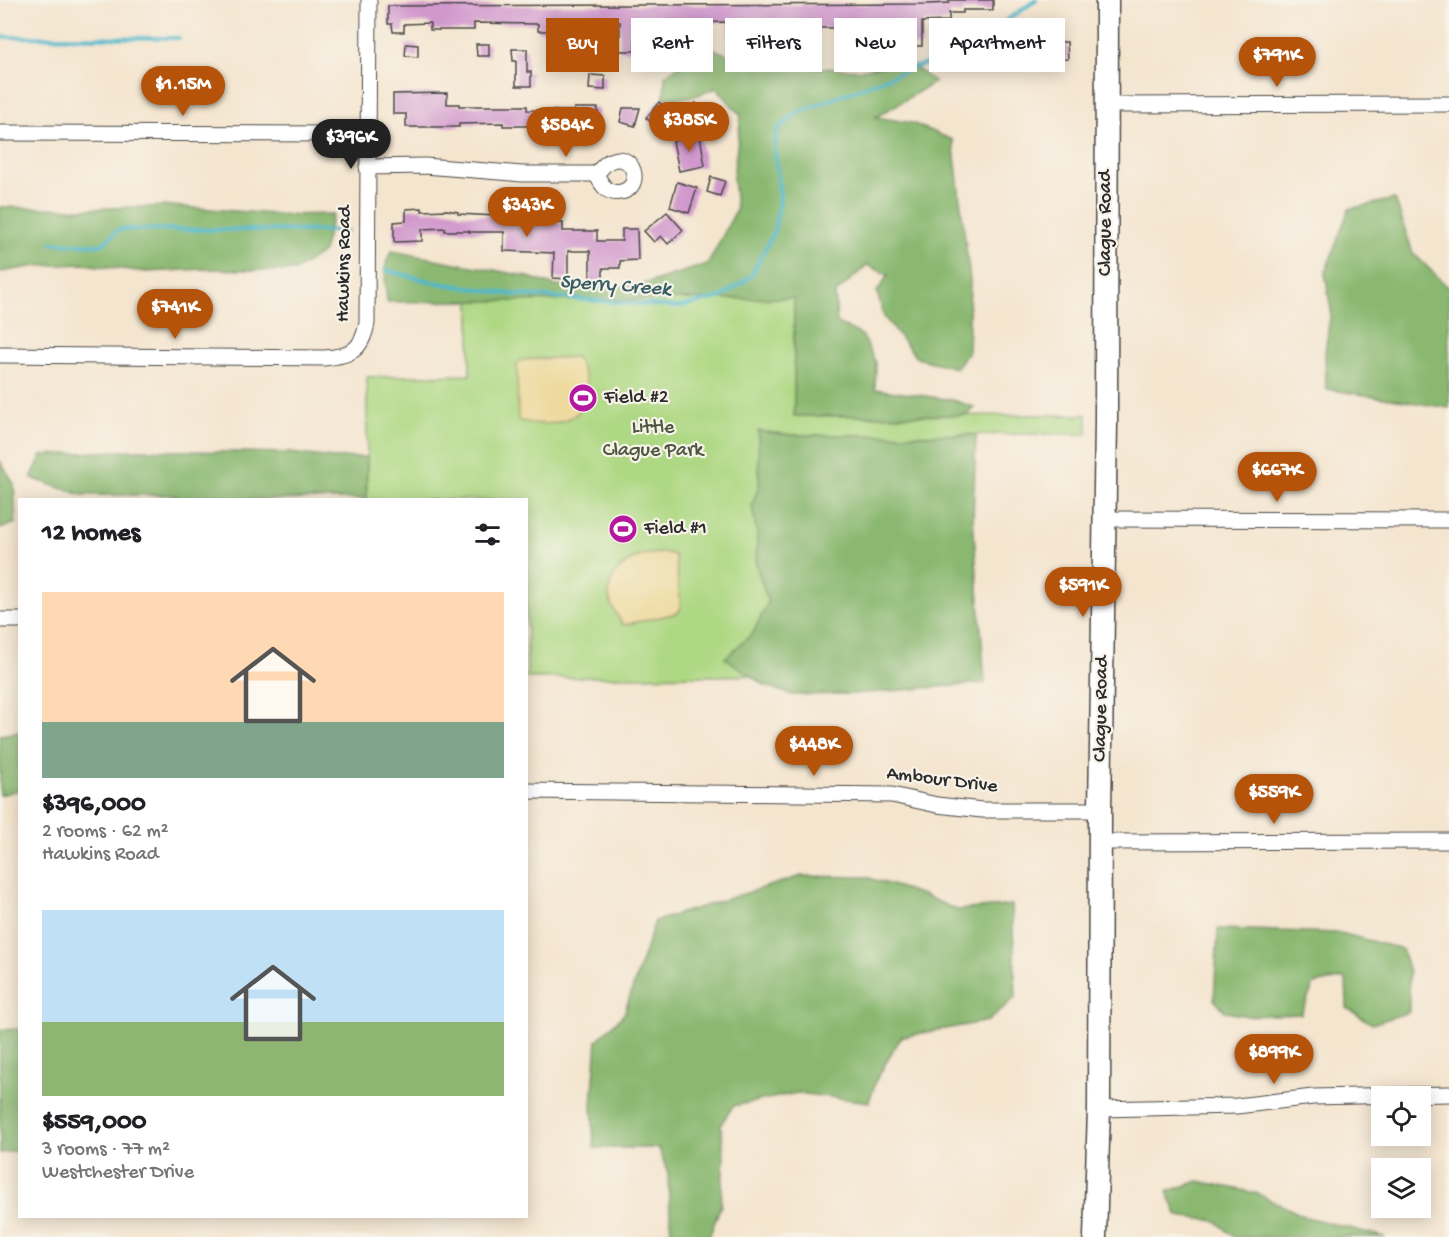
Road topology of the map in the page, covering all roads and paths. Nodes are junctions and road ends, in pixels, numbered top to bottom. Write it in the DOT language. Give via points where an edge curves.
graph roads {
  1 [pos="369,0"];
  2 [pos="1107,0"];
  3 [pos="1449,104"];
  4 [pos="1106,105"];
  5 [pos="0,133"];
  6 [pos="367,134"];
  7 [pos="367,167"];
  8 [pos="596,174"];
  9 [pos="0,355"];
  10 [pos="1105,519"];
  11 [pos="1449,520"];
  12 [pos="0,620"];
  13 [pos="18,620"];
  14 [pos="528,791"];
  15 [pos="1100,810"];
  16 [pos="1449,841"];
  17 [pos="1100,842"];
  18 [pos="1449,1094"];
  19 [pos="1099,1109"];
  20 [pos="1095,1237"];
  1 -- 6 [label="street, Hawkins Road"];
  2 -- 4 [label="main road, Clague Road"];
  3 -- 4 [label="street"];
  4 -- 10 [label="main road, Clague Road"];
  5 -- 6 [label="street"];
  6 -- 7 [label="street, Hawkins Road"];
  7 -- 8 [label="street"];
  7 -- 9 [label="street, Hawkins Road" via="367,323 358,347 339,357"];
  10 -- 11 [label="street"];
  10 -- 15 [label="main road, Clague Road"];
  12 -- 13 [label="street"];
  14 -- 15 [label="street, Ambour Drive" via="892,795 982,810"];
  15 -- 17 [label="main road, Clague Road"];
  16 -- 17 [label="street"];
  17 -- 19 [label="main road, Clague Road"];
  18 -- 19 [label="street"];
  19 -- 20 [label="main road, Clague Road"];
}
